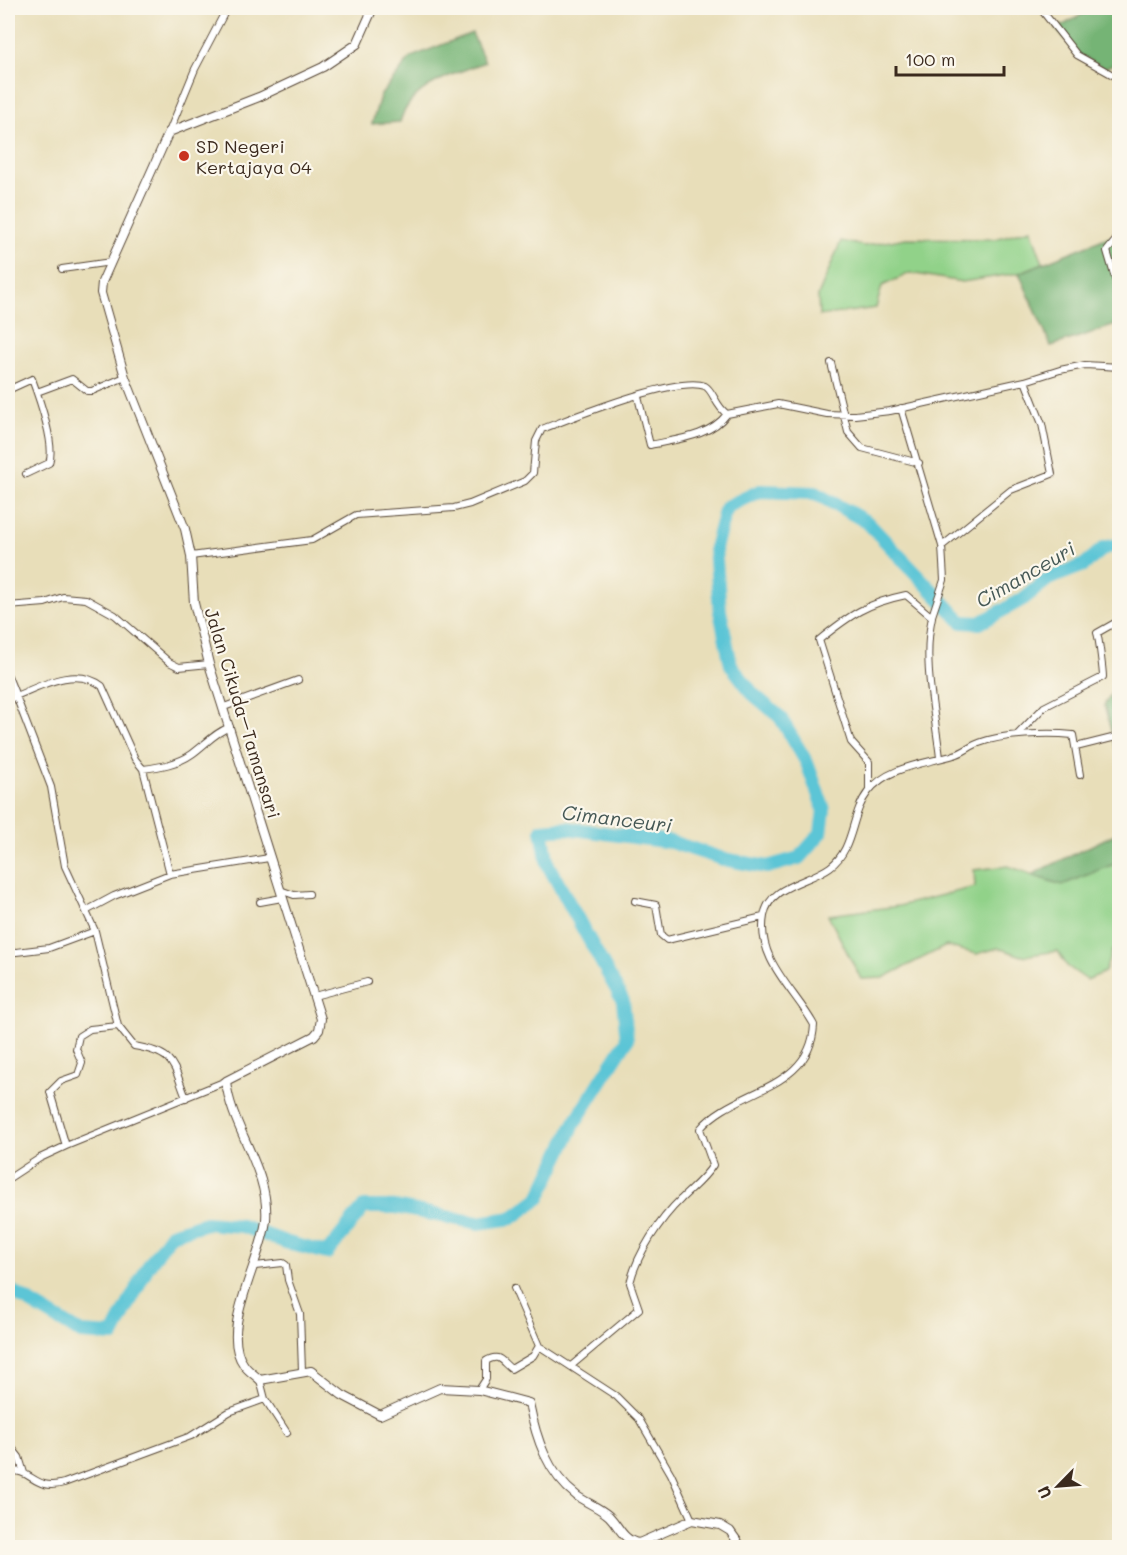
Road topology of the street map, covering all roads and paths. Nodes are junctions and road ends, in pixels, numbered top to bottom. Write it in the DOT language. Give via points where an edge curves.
graph roads {
  1 [pos="227,8"];
  2 [pos="373,8"];
  3 [pos="1040,8"];
  4 [pos="1119,79"];
  5 [pos="169,132"];
  6 [pos="1119,235"];
  7 [pos="111,262"];
  8 [pos="62,269"];
  9 [pos="1119,295"];
  10 [pos="831,363"];
  11 [pos="1119,367"];
  12 [pos="125,377"];
  13 [pos="1025,381"];
  14 [pos="8,390"];
  15 [pos="37,392"];
  16 [pos="638,397"];
  17 [pos="901,408"];
  18 [pos="727,414"];
  19 [pos="846,415"];
  20 [pos="919,463"];
  21 [pos="26,474"];
  22 [pos="942,546"];
  23 [pos="191,556"];
  24 [pos="8,606"];
  25 [pos="932,616"];
  26 [pos="1119,620"];
  27 [pos="209,664"];
  28 [pos="8,676"];
  29 [pos="298,680"];
  30 [pos="16,696"];
  31 [pos="8,700"];
  32 [pos="224,707"];
  33 [pos="230,727"];
  34 [pos="1017,735"];
  35 [pos="1119,736"];
  36 [pos="1076,747"];
  37 [pos="940,758"];
  38 [pos="143,770"];
  39 [pos="1080,775"];
  40 [pos="869,790"];
  41 [pos="269,858"];
  42 [pos="170,874"];
  43 [pos="281,894"];
  44 [pos="309,894"];
  45 [pos="635,901"];
  46 [pos="260,902"];
  47 [pos="86,911"];
  48 [pos="764,917"];
  49 [pos="94,931"];
  50 [pos="8,953"];
  51 [pos="367,982"];
  52 [pos="314,996"];
  53 [pos="118,1026"];
  54 [pos="226,1081"];
  55 [pos="186,1098"];
  56 [pos="66,1146"];
  57 [pos="8,1179"];
  58 [pos="255,1266"];
  59 [pos="514,1288"];
  60 [pos="538,1346"];
  61 [pos="571,1366"];
  62 [pos="302,1371"];
  63 [pos="260,1380"];
  64 [pos="479,1390"];
  65 [pos="265,1400"];
  66 [pos="287,1433"];
  67 [pos="8,1443"];
  68 [pos="8,1472"];
  69 [pos="24,1473"];
  70 [pos="692,1520"];
  71 [pos="742,1548"];
  1 -- 5 [label="street" via="195,69"];
  2 -- 5 [label="street" via="357,44 338,58 259,97"];
  3 -- 4 [label="street" via="1077,55"];
  5 -- 7 [label="street, Jalan Cikuda–Tamansari"];
  6 -- 9 [label="street" via="1107,251"];
  7 -- 8 [label="street"];
  7 -- 12 [label="street, Jalan Cikuda–Tamansari" via="100,293"];
  10 -- 19 [label="street"];
  11 -- 13 [label="street" via="1085,365"];
  12 -- 15 [label="street" via="92,391 72,379"];
  12 -- 23 [label="street, Jalan Cikuda–Tamansari"];
  13 -- 17 [label="street"];
  13 -- 22 [label="street" via="1042,424 1052,474 1011,490"];
  14 -- 15 [label="street" via="33,379"];
  15 -- 21 [label="street" via="51,460"];
  16 -- 18 [label="street" via="702,385 709,388 718,408"];
  16 -- 18 [label="street" via="650,445 717,426"];
  16 -- 23 [label="street" via="618,400 542,429 533,473 525,481 470,504 356,515 312,540"];
  17 -- 19 [label="street"];
  17 -- 20 [label="street"];
  18 -- 19 [label="street" via="778,404"];
  19 -- 20 [label="street" via="848,432 862,448"];
  20 -- 22 [label="street"];
  22 -- 25 [label="street" via="944,580"];
  23 -- 27 [label="street, Jalan Cikuda–Tamansari" via="194,603"];
  24 -- 27 [label="street" via="45,603 63,597 86,598 115,615 179,668"];
  26 -- 34 [label="street" via="1097,633 1103,677 1044,707"];
  27 -- 32 [label="street, Jalan Cikuda–Tamansari"];
  28 -- 30 [label="street"];
  29 -- 32 [label="street"];
  30 -- 31 [label="street"];
  30 -- 38 [label="street" via="71,677 92,678 102,686"];
  30 -- 47 [label="street" via="51,787 65,866"];
  32 -- 33 [label="street, Jalan Cikuda–Tamansari"];
  33 -- 38 [label="street" via="214,734 191,755"];
  33 -- 41 [label="street, Jalan Cikuda–Tamansari"];
  34 -- 36 [label="street" via="1073,735"];
  34 -- 37 [label="street" via="979,743"];
  35 -- 36 [label="street"];
  36 -- 39 [label="street"];
  37 -- 40 [label="street" via="894,773"];
  37 -- 40 [label="street" via="930,693 928,633 932,617 906,595 876,601 847,617 819,640 851,742 868,762"];
  38 -- 42 [label="street"];
  40 -- 48 [label="street" via="857,808 843,856 821,873 772,897"];
  41 -- 42 [label="street"];
  41 -- 43 [label="street, Jalan Cikuda–Tamansari"];
  42 -- 47 [label="street"];
  43 -- 44 [label="street"];
  43 -- 46 [label="street"];
  43 -- 52 [label="street, Jalan Cikuda–Tamansari"];
  45 -- 48 [label="street" via="656,905 661,935 666,940"];
  47 -- 49 [label="street"];
  48 -- 61 [label="street" via="771,960 814,1025 805,1057 787,1077 730,1105 700,1130 713,1165 671,1210 644,1250 630,1283 639,1309"];
  49 -- 50 [label="street" via="49,948"];
  49 -- 53 [label="street"];
  51 -- 52 [label="street"];
  52 -- 54 [label="street, Jalan Cikuda–Tamansari" via="321,1019 320,1030 314,1036"];
  53 -- 55 [label="street" via="134,1046 159,1050 172,1062"];
  53 -- 56 [label="street" via="90,1029 79,1036 76,1049 82,1062 78,1075 61,1081 50,1092"];
  54 -- 55 [label="street"];
  54 -- 58 [label="street" via="263,1187 266,1221"];
  55 -- 56 [label="street"];
  56 -- 57 [label="street"];
  58 -- 62 [label="street" via="286,1265 300,1314"];
  58 -- 63 [label="street" via="236,1320 236,1341 243,1364"];
  59 -- 60 [label="street"];
  60 -- 61 [label="street"];
  60 -- 64 [label="street" via="533,1356 511,1369 501,1358 494,1356 486,1361 486,1379"];
  61 -- 70 [label="street" via="616,1396 639,1419"];
  62 -- 63 [label="street"];
  62 -- 64 [label="street" via="311,1371 342,1395 380,1414 440,1388"];
  63 -- 65 [label="street"];
  64 -- 70 [label="street" via="529,1403 540,1446 559,1478 577,1496 608,1515 631,1542 639,1543"];
  65 -- 66 [label="street"];
  65 -- 69 [label="street" via="229,1412 191,1436 51,1487"];
  67 -- 69 [label="street" via="19,1457"];
  68 -- 69 [label="street"];
  70 -- 71 [label="street" via="730,1530"];
}
